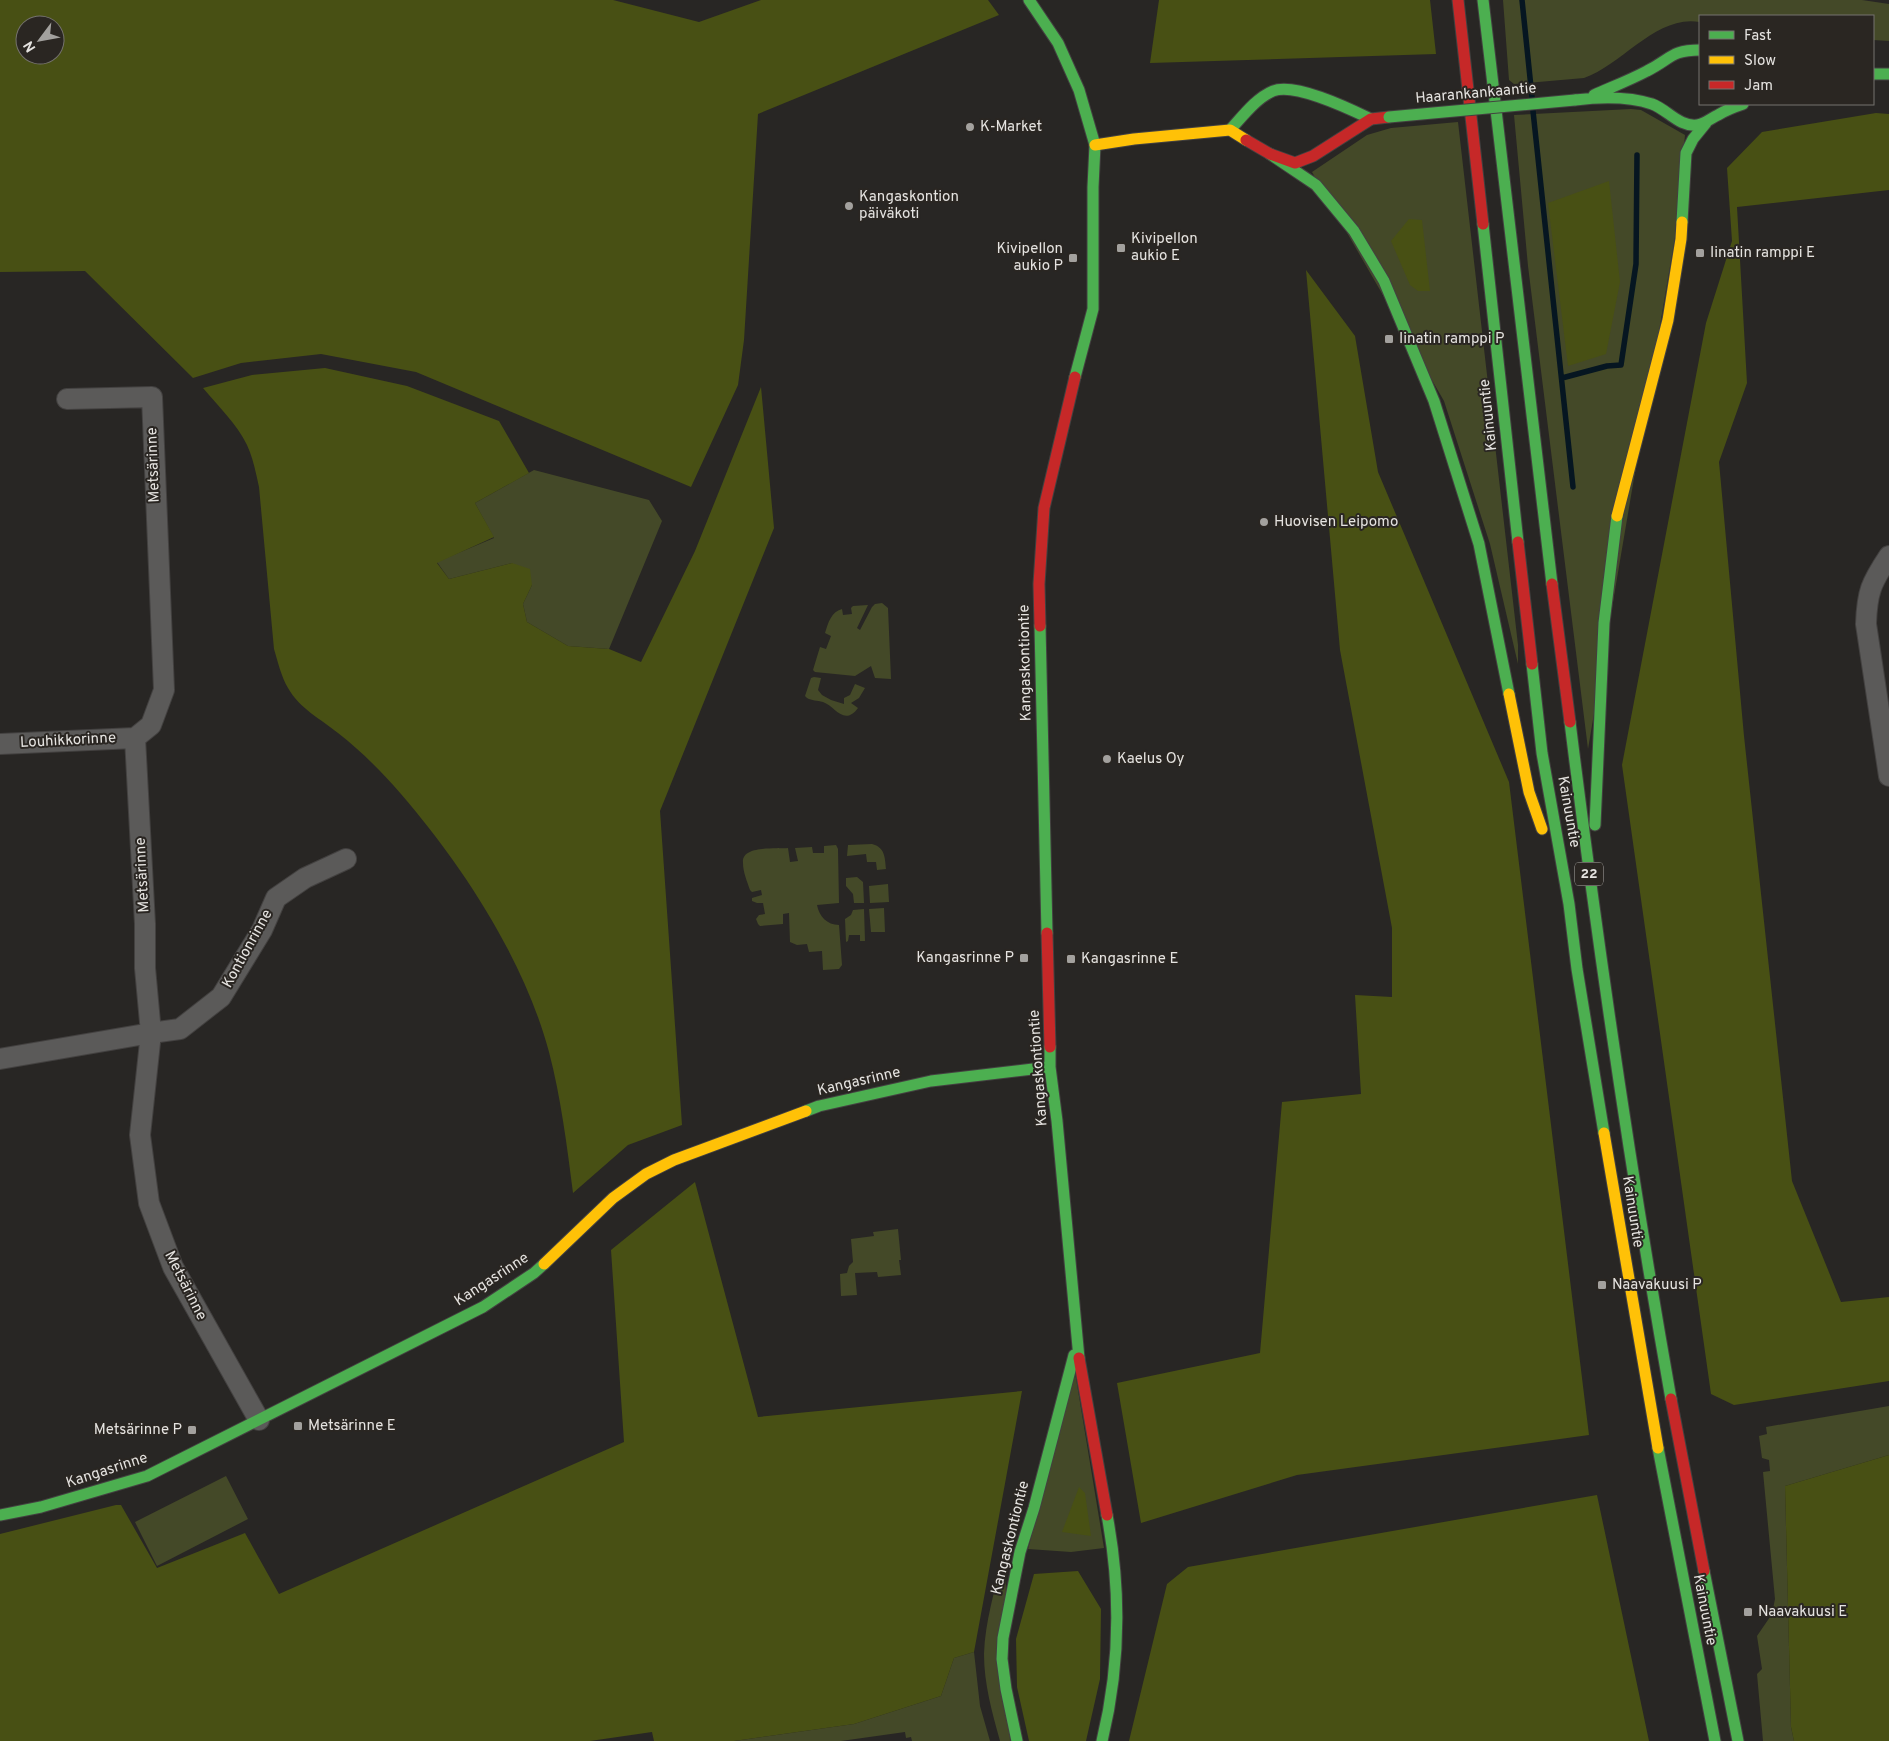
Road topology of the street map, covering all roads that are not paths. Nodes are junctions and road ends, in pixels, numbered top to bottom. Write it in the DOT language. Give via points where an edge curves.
graph roads {
  1 [pos="1029,0"];
  2 [pos="1458,0"];
  3 [pos="1483,0"];
  4 [pos="1699,50"];
  5 [pos="1874,74"];
  6 [pos="1889,74"];
  7 [pos="1579,99"];
  8 [pos="1258,103"];
  9 [pos="1737,105"];
  10 [pos="1722,108"];
  11 [pos="1371,119"];
  12 [pos="1706,123"];
  13 [pos="1230,130"];
  14 [pos="1095,145"];
  15 [pos="1270,154"];
  16 [pos="67,399"];
  17 [pos="1889,556"];
  18 [pos="136,738"];
  19 [pos="0,744"];
  20 [pos="1889,776"];
  21 [pos="346,859"];
  22 [pos="1593,899"];
  23 [pos="1569,904"];
  24 [pos="151,1033"];
  25 [pos="0,1059"];
  26 [pos="1050,1067"];
  27 [pos="1077,1346"];
  28 [pos="259,1420"];
  29 [pos="0,1515"];
  30 [pos="1017,1741"];
  31 [pos="1102,1741"];
  32 [pos="1715,1741"];
  33 [pos="1738,1741"];
  1 -- 14 [label="main road, Kangaskontiontie" via="1058,43 1079,90"];
  2 -- 23 [label="main road, Kainuuntie / 22" via="1542,753"];
  3 -- 22 [label="main road, Kainuuntie / 22" via="1571,742"];
  4 -- 7 [label="main road, Haarankankaantie" via="1684,50 1641,75"];
  5 -- 6 [label="main road"];
  7 -- 11 [label="main road, Haarankankaantie, bridge"];
  7 -- 12 [label="main road, Haarankankaantie" via="1639,100 1655,105 1681,122"];
  8 -- 11 [label="main road" via="1274,90 1296,89"];
  8 -- 13 [label="main road"];
  8 -- 15 [label="main road" via="1253,117 1254,128"];
  9 -- 10 [label="main road"];
  10 -- 12 [label="main road"];
  11 -- 15 [label="main road, Haarankankaantie" via="1313,156 1295,162"];
  12 -- 22 [label="main road" via="1687,148 1681,239 1668,320 1616,521 1604,623"];
  13 -- 14 [label="main road"];
  13 -- 15 [label="main road, Haarankankaantie"];
  14 -- 26 [label="main road, Kangaskontiontie" via="1093,309 1060,432 1044,508 1040,559"];
  15 -- 23 [label="main road" via="1316,185 1354,232 1384,281 1434,401 1479,544 1529,792"];
  16 -- 18 [label="street, Metsärinne" via="152,397 164,690 152,725"];
  17 -- 20 [label="street" via="1875,577 1867,600 1866,624"];
  18 -- 19 [label="street, Louhikkorinne"];
  18 -- 24 [label="street, Metsärinne" via="145,968"];
  21 -- 24 [label="street, Kontionrinne" via="305,878 276,898 262,930 221,997 180,1030"];
  22 -- 33 [label="main road, Kainuuntie / 22" via="1639,1213 1687,1485"];
  23 -- 32 [label="main road, Kainuuntie / 22" via="1628,1282"];
  24 -- 25 [label="street, Kontionrinne"];
  24 -- 28 [label="street, Metsärinne" via="140,1135 149,1203 173,1267"];
  26 -- 27 [label="main road, Kangaskontiontie"];
  26 -- 28 [label="main road, Kangasrinne" via="931,1080 820,1106 674,1160 646,1174 613,1198 534,1273 484,1307"];
  27 -- 30 [label="main road, Kangaskontiontie" via="1020,1552 1004,1638 1002,1659"];
  27 -- 31 [label="main road, Kangaskontiontie" via="1114,1553 1117,1638 1109,1712"];
  28 -- 29 [label="main road, Kangasrinne" via="146,1476 41,1507"];
}
